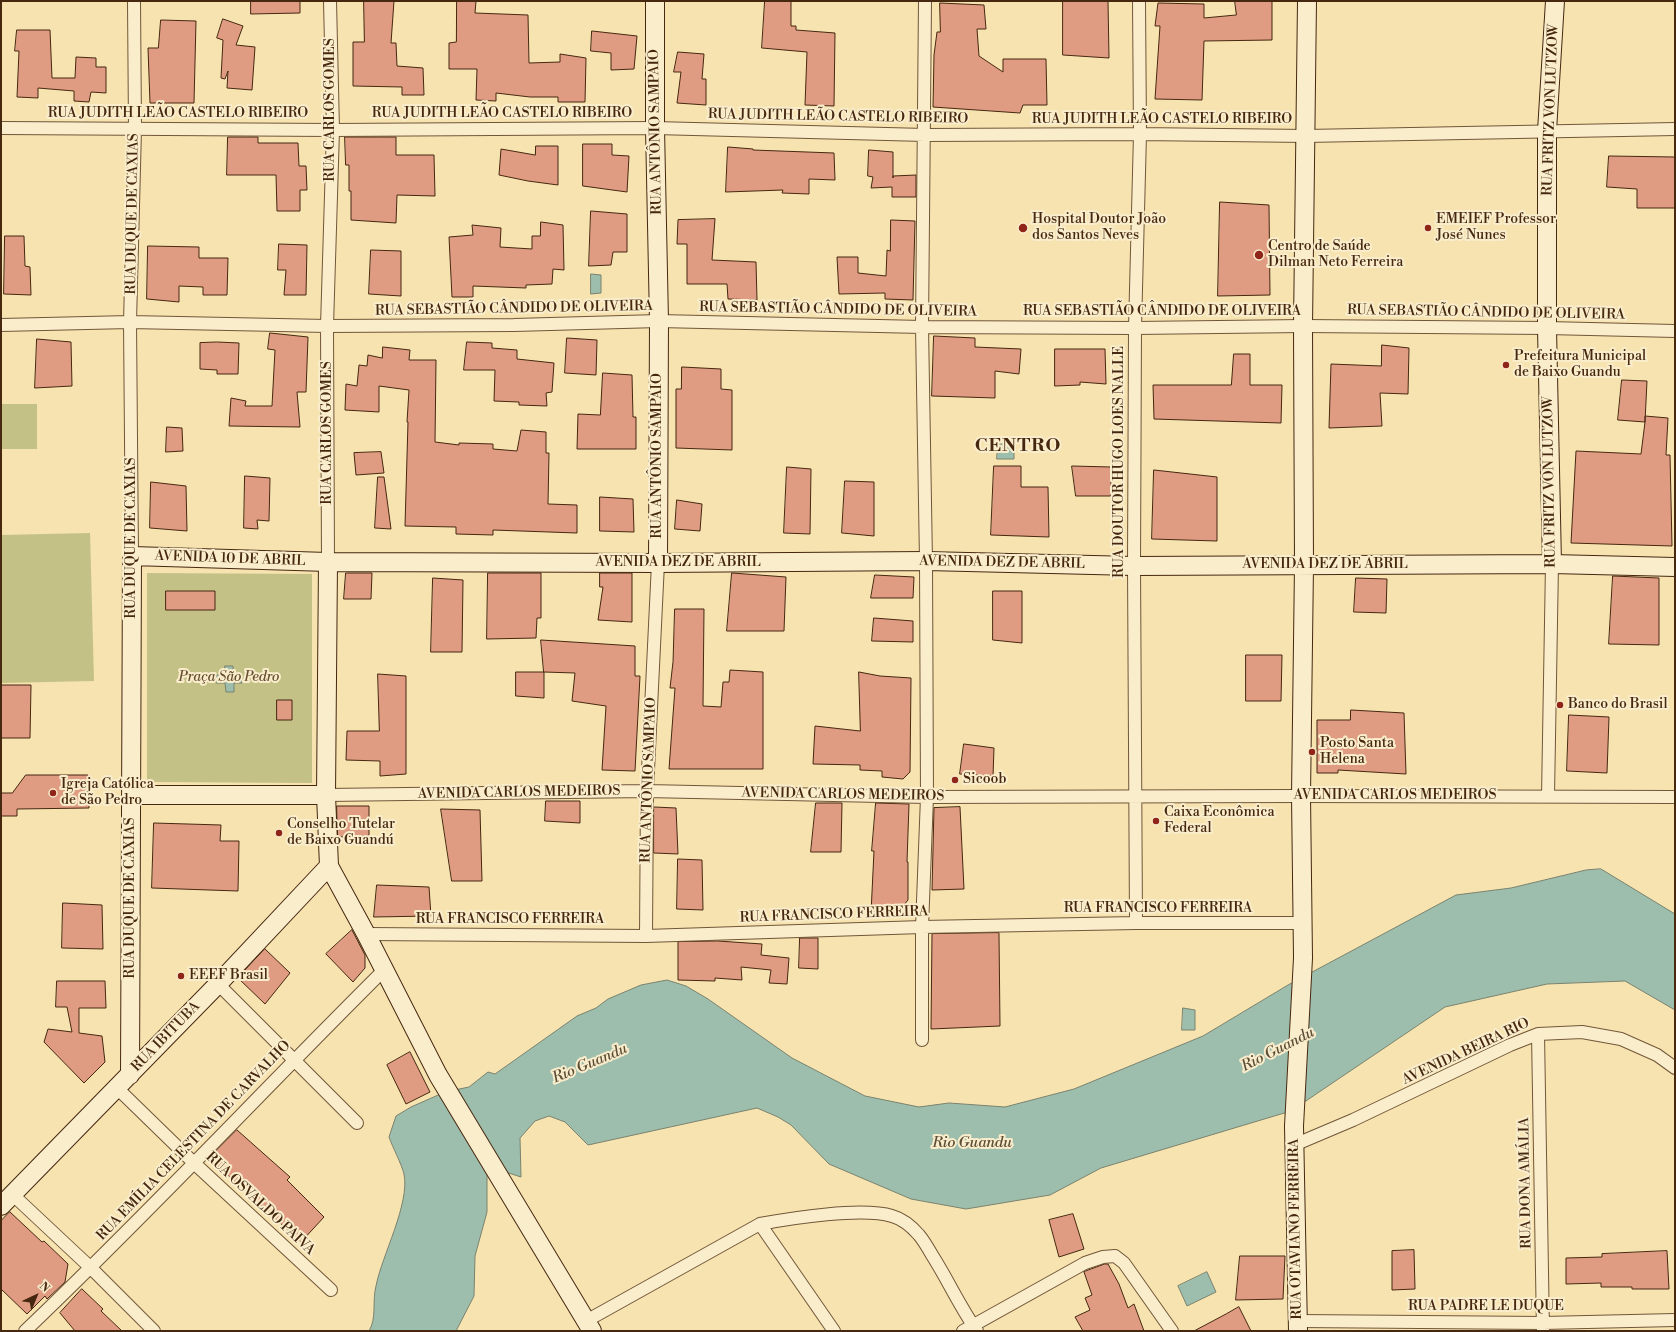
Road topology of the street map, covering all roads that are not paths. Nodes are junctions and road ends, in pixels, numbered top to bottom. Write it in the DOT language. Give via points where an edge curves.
graph roads {
  1 [pos="134,1"];
  2 [pos="330,1"];
  3 [pos="655,1"];
  4 [pos="925,1"];
  5 [pos="1139,1"];
  6 [pos="1307,1"];
  7 [pos="1555,1"];
  8 [pos="1,128"];
  9 [pos="655,128"];
  10 [pos="135,129"];
  11 [pos="333,130"];
  12 [pos="1675,130"];
  13 [pos="1547,131"];
  14 [pos="1140,134"];
  15 [pos="925,135"];
  16 [pos="1306,136"];
  17 [pos="659,321"];
  18 [pos="130,322"];
  19 [pos="1,325"];
  20 [pos="327,326"];
  21 [pos="1303,326"];
  22 [pos="922,327"];
  23 [pos="1135,328"];
  24 [pos="1547,328"];
  25 [pos="1675,332"];
  26 [pos="132,556"];
  27 [pos="926,561"];
  28 [pos="328,562"];
  29 [pos="658,563"];
  30 [pos="1552,564"];
  31 [pos="1304,565"];
  32 [pos="1134,566"];
  33 [pos="1675,567"];
  34 [pos="647,791"];
  35 [pos="131,795"];
  36 [pos="326,795"];
  37 [pos="1301,796"];
  38 [pos="1548,796"];
  39 [pos="927,797"];
  40 [pos="1136,797"];
  41 [pos="1675,797"];
  42 [pos="329,866"];
  43 [pos="1136,923"];
  44 [pos="1303,923"];
  45 [pos="922,927"];
  46 [pos="366,934"];
  47 [pos="646,936"];
  48 [pos="384,970"];
  49 [pos="218,984"];
  50 [pos="1538,1034"];
  51 [pos="922,1040"];
  52 [pos="293,1060"];
  53 [pos="1675,1068"];
  54 [pos="130,1075"];
  55 [pos="117,1088"];
  56 [pos="357,1123"];
  57 [pos="1294,1145"];
  58 [pos="194,1163"];
  59 [pos="7,1200"];
  60 [pos="760,1224"];
  61 [pos="91,1268"];
  62 [pos="332,1290"];
  63 [pos="1675,1320"];
  64 [pos="589,1326"];
  65 [pos="1298,1326"];
  66 [pos="1543,1327"];
  67 [pos="971,1329"];
  68 [pos="26,1331"];
  69 [pos="154,1331"];
  70 [pos="834,1331"];
  71 [pos="1172,1331"];
  1 -- 10 [label="street, RUA DUQUE DE CAXIAS"];
  2 -- 11 [label="street, RUA CARLOS GOMES"];
  3 -- 9 [label="street, RUA ANTÔNIO SAMPAIO"];
  4 -- 15 [label="street"];
  5 -- 14 [label="street, RUA DOUTOR HUGO LOES NALLE"];
  6 -- 16 [label="street, RUA OTAVIANO FERREIRA"];
  7 -- 13 [label="street, RUA FRITZ VON LUTZOW"];
  8 -- 10 [label="street, RUA JUDITH LEÃO CASTELO RIBEIRO"];
  9 -- 11 [label="street, RUA JUDITH LEÃO CASTELO RIBEIRO"];
  9 -- 15 [label="street, RUA JUDITH LEÃO CASTELO RIBEIRO"];
  9 -- 17 [label="street, RUA ANTÔNIO SAMPAIO"];
  10 -- 11 [label="street, RUA JUDITH LEÃO CASTELO RIBEIRO"];
  10 -- 18 [label="street, RUA DUQUE DE CAXIAS"];
  11 -- 20 [label="street, RUA CARLOS GOMES"];
  12 -- 13 [label="street, RUA JUDITH LEÃO CASTELO RIBEIRO"];
  13 -- 16 [label="street, RUA JUDITH LEÃO CASTELO RIBEIRO"];
  13 -- 24 [label="street, RUA FRITZ VON LUTZOW"];
  14 -- 15 [label="street, RUA JUDITH LEÃO CASTELO RIBEIRO"];
  14 -- 16 [label="street, RUA JUDITH LEÃO CASTELO RIBEIRO"];
  14 -- 23 [label="street, RUA DOUTOR HUGO LOES NALLE"];
  15 -- 22 [label="street"];
  16 -- 21 [label="street, RUA OTAVIANO FERREIRA"];
  17 -- 20 [label="street, RUA SEBASTIÃO CÂNDIDO DE OLIVEIRA"];
  17 -- 22 [label="street, RUA SEBASTIÃO CÂNDIDO DE OLIVEIRA"];
  17 -- 29 [label="street, RUA ANTÔNIO SAMPAIO"];
  18 -- 19 [label="street, RUA SEBASTIÃO CÂNDIDO DE OLIVEIRA"];
  18 -- 20 [label="street, RUA SEBASTIÃO CÂNDIDO DE OLIVEIRA"];
  18 -- 26 [label="street, RUA DUQUE DE CAXIAS"];
  20 -- 28 [label="street, RUA CARLOS GOMES"];
  21 -- 23 [label="street, RUA SEBASTIÃO CÂNDIDO DE OLIVEIRA"];
  21 -- 24 [label="street, RUA SEBASTIÃO CÂNDIDO DE OLIVEIRA"];
  21 -- 31 [label="street, RUA OTAVIANO FERREIRA"];
  22 -- 23 [label="street, RUA SEBASTIÃO CÂNDIDO DE OLIVEIRA"];
  22 -- 27 [label="street"];
  23 -- 32 [label="street, RUA DOUTOR HUGO LOES NALLE"];
  24 -- 25 [label="street, RUA SEBASTIÃO CÂNDIDO DE OLIVEIRA"];
  24 -- 30 [label="street, RUA FRITZ VON LUTZOW"];
  26 -- 28 [label="street, AVENIDA 10 DE ABRIL"];
  26 -- 35 [label="street, RUA DUQUE DE CAXIAS"];
  27 -- 29 [label="street, AVENIDA DEZ DE ABRIL"];
  27 -- 32 [label="street, AVENIDA DEZ DE ABRIL"];
  27 -- 39 [label="street"];
  28 -- 29 [label="street, AVENIDA DEZ DE ABRIL"];
  28 -- 36 [label="street, RUA CARLOS GOMES"];
  29 -- 34 [label="street, RUA ANTÔNIO SAMPAIO"];
  30 -- 31 [label="street, AVENIDA DEZ DE ABRIL"];
  30 -- 33 [label="street, AVENIDA DEZ DE ABRIL"];
  30 -- 38 [label="street, RUA FRITZ VON LUTZOW"];
  31 -- 32 [label="street, AVENIDA DEZ DE ABRIL"];
  31 -- 37 [label="street, RUA OTAVIANO FERREIRA"];
  32 -- 40 [label="street, RUA DOUTOR HUGO LOES NALLE"];
  34 -- 36 [label="street, AVENIDA CARLOS MEDEIROS"];
  34 -- 39 [label="street, AVENIDA CARLOS MEDEIROS"];
  34 -- 47 [label="street, RUA ANTÔNIO SAMPAIO"];
  35 -- 36 [label="street, AVENIDA CARLOS MEDEIROS"];
  35 -- 54 [label="street, RUA DUQUE DE CAXIAS"];
  36 -- 42 [label="street, RUA CARLOS GOMES"];
  37 -- 38 [label="street, AVENIDA CARLOS MEDEIROS"];
  37 -- 40 [label="street, AVENIDA CARLOS MEDEIROS"];
  37 -- 44 [label="street, RUA OTAVIANO FERREIRA"];
  38 -- 41 [label="street, AVENIDA CARLOS MEDEIROS"];
  39 -- 40 [label="street, AVENIDA CARLOS MEDEIROS"];
  39 -- 45 [label="street"];
  40 -- 43 [label="street, RUA DOUTOR HUGO LOES NALLE"];
  42 -- 46 [label="street"];
  42 -- 49 [label="street, RUA IBITUBA"];
  43 -- 44 [label="street, RUA FRANCISCO FERREIRA"];
  43 -- 45 [label="street, RUA FRANCISCO FERREIRA"];
  44 -- 57 [label="street, RUA OTAVIANO FERREIRA"];
  45 -- 47 [label="street, RUA FRANCISCO FERREIRA"];
  45 -- 51 [label="street"];
  46 -- 47 [label="street, RUA FRANCISCO FERREIRA"];
  46 -- 48 [label="street"];
  48 -- 52 [label="street, RUA EMÍLIA CELESTINA DE CARVALHO"];
  48 -- 64 [label="street" via="438,1075"];
  49 -- 52 [label="street"];
  49 -- 54 [label="street, RUA IBITUBA"];
  50 -- 53 [label="street, AVENIDA BEIRA RIO" via="1582,1032 1621,1039 1657,1055"];
  50 -- 57 [label="street, AVENIDA BEIRA RIO"];
  50 -- 66 [label="street, RUA DONA AMÁLIA"];
  52 -- 56 [label="street"];
  52 -- 58 [label="street, RUA EMÍLIA CELESTINA DE CARVALHO"];
  54 -- 55 [label="street, RUA IBITUBA"];
  55 -- 58 [label="street, RUA OSVALDO PAIVA"];
  55 -- 59 [label="street, RUA IBITUBA"];
  57 -- 65 [label="street, RUA OTAVIANO FERREIRA"];
  58 -- 61 [label="street, RUA EMÍLIA CELESTINA DE CARVALHO"];
  58 -- 62 [label="street, RUA OSVALDO PAIVA"];
  59 -- 61 [label="street"];
  60 -- 64 [label="street"];
  60 -- 67 [label="street" via="860,1212 893,1216 910,1225 920,1236 945,1274"];
  60 -- 70 [label="street"];
  61 -- 68 [label="street, RUA EMÍLIA CELESTINA DE CARVALHO"];
  61 -- 69 [label="street"];
  63 -- 66 [label="street, RUA PADRE LE DUQUE"];
  65 -- 66 [label="street, RUA PADRE LE DUQUE"];
  67 -- 71 [label="street" via="1085,1263 1115,1256 1124,1263"];
}
